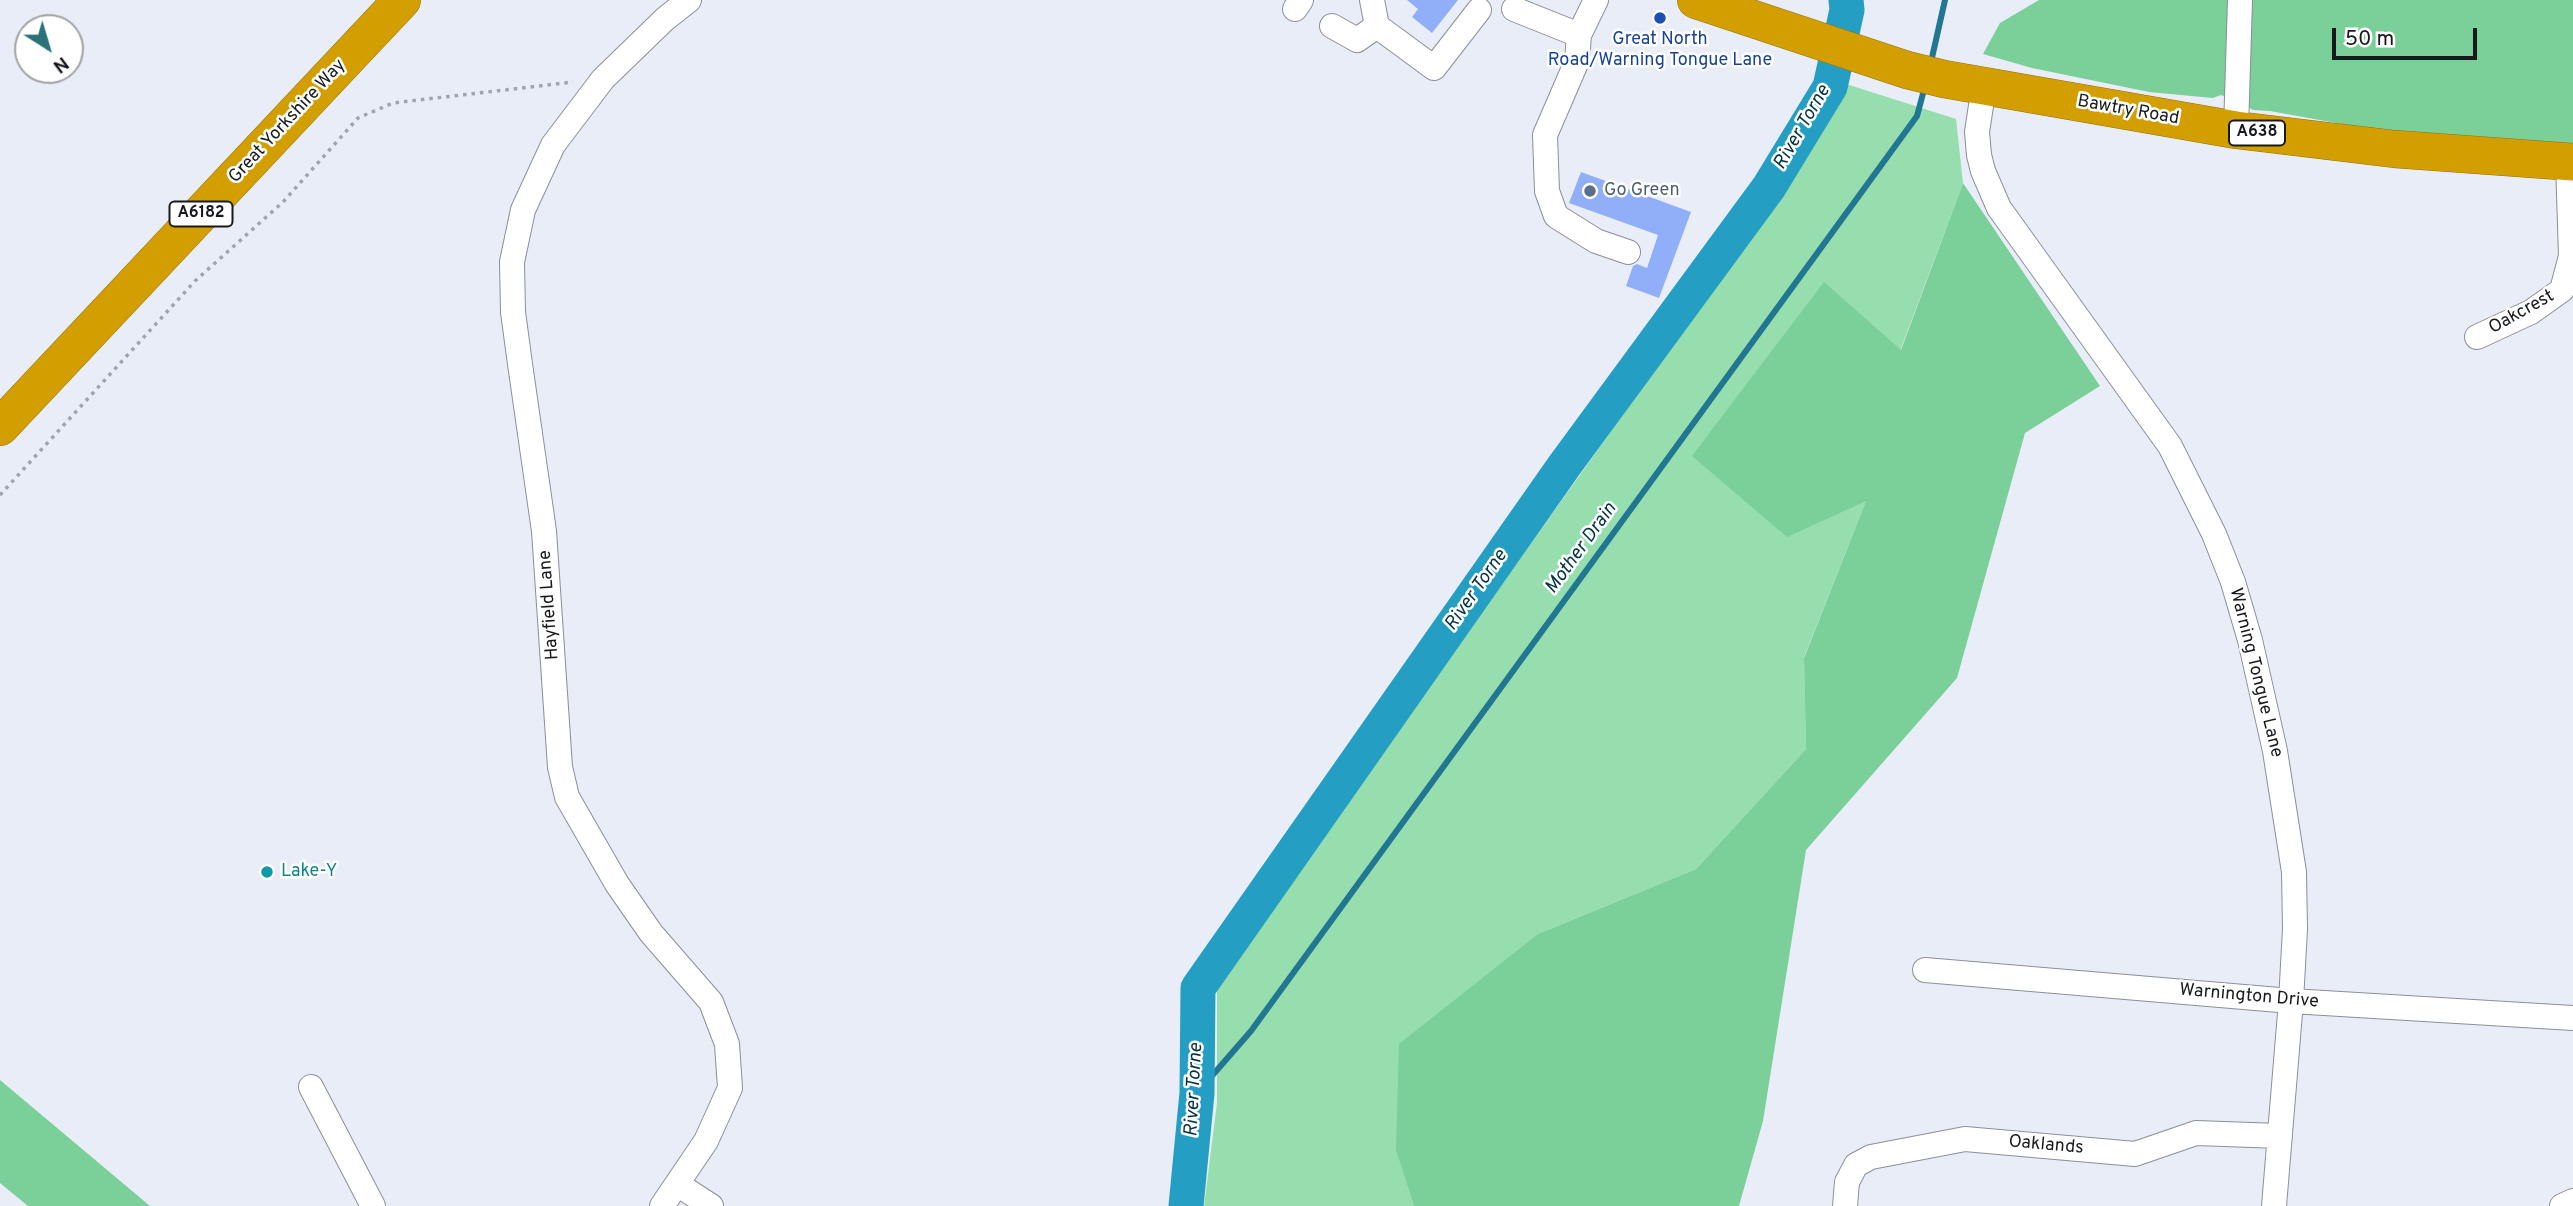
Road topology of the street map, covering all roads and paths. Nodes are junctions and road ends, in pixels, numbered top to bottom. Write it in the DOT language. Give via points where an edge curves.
graph roads {
  1 [pos="402,0"];
  2 [pos="689,0"];
  3 [pos="1371,0"];
  4 [pos="1596,0"];
  5 [pos="1696,0"];
  6 [pos="2240,0"];
  7 [pos="1479,9"];
  8 [pos="1514,9"];
  9 [pos="1332,26"];
  10 [pos="1377,26"];
  11 [pos="1578,35"];
  12 [pos="603,79"];
  13 [pos="1984,86"];
  14 [pos="2236,130"];
  15 [pos="2571,162"];
  16 [pos="1628,252"];
  17 [pos="2477,337"];
  18 [pos="0,427"];
  19 [pos="0,495"];
  20 [pos="1925,970"];
  21 [pos="2291,1001"];
  22 [pos="2573,1018"];
  23 [pos="311,1087"];
  24 [pos="2280,1136"];
  25 [pos="677,1184"];
  26 [pos="2573,1201"];
  27 [pos="373,1206"];
  28 [pos="662,1206"];
  29 [pos="711,1206"];
  30 [pos="1845,1206"];
  31 [pos="2274,1206"];
  32 [pos="2562,1206"];
  1 -- 18 [label="highway, Great Yorkshire Way / A6182"];
  2 -- 12 [label="street, Hayfield Lane"];
  3 -- 10 [label="street"];
  4 -- 11 [label="street"];
  5 -- 13 [label="highway, Bawtry Road / A638" via="1870,58"];
  6 -- 14 [label="street"];
  7 -- 10 [label="street" via="1434,68"];
  8 -- 11 [label="street"];
  9 -- 10 [label="street" via="1357,40"];
  11 -- 16 [label="street" via="1577,61 1545,135 1547,191 1556,216 1596,241"];
  12 -- 19 [label="path" via="393,103 359,118 283,202 195,281"];
  12 -- 25 [label="street, Hayfield Lane" via="553,145 523,210 512,262 513,312 544,531 560,767 567,797 651,933 711,1002 727,1044 730,1088 706,1141"];
  13 -- 14 [label="highway, Bawtry Road / A638"];
  13 -- 21 [label="street, Warning Tongue Lane" via="1977,132 1979,155 1999,208 2170,446 2233,582 2275,751 2294,872"];
  14 -- 15 [label="highway, Bawtry Road / A638" via="2394,149"];
  15 -- 17 [label="street, Oakcrest" via="2571,256 2562,290 2531,312"];
  20 -- 21 [label="street, Warnington Drive"];
  21 -- 22 [label="street, Warnington Drive"];
  21 -- 24 [label="street, Warning Tongue Lane"];
  23 -- 27 [label="street"];
  24 -- 30 [label="street, Oaklands" via="2196,1133 2135,1154 1965,1139 1871,1157 1856,1166 1847,1182"];
  24 -- 31 [label="street, Warning Tongue Lane"];
  25 -- 28 [label="street, Hayfield Lane"];
  25 -- 29 [label="street"];
  26 -- 32 [label="street"];
}
